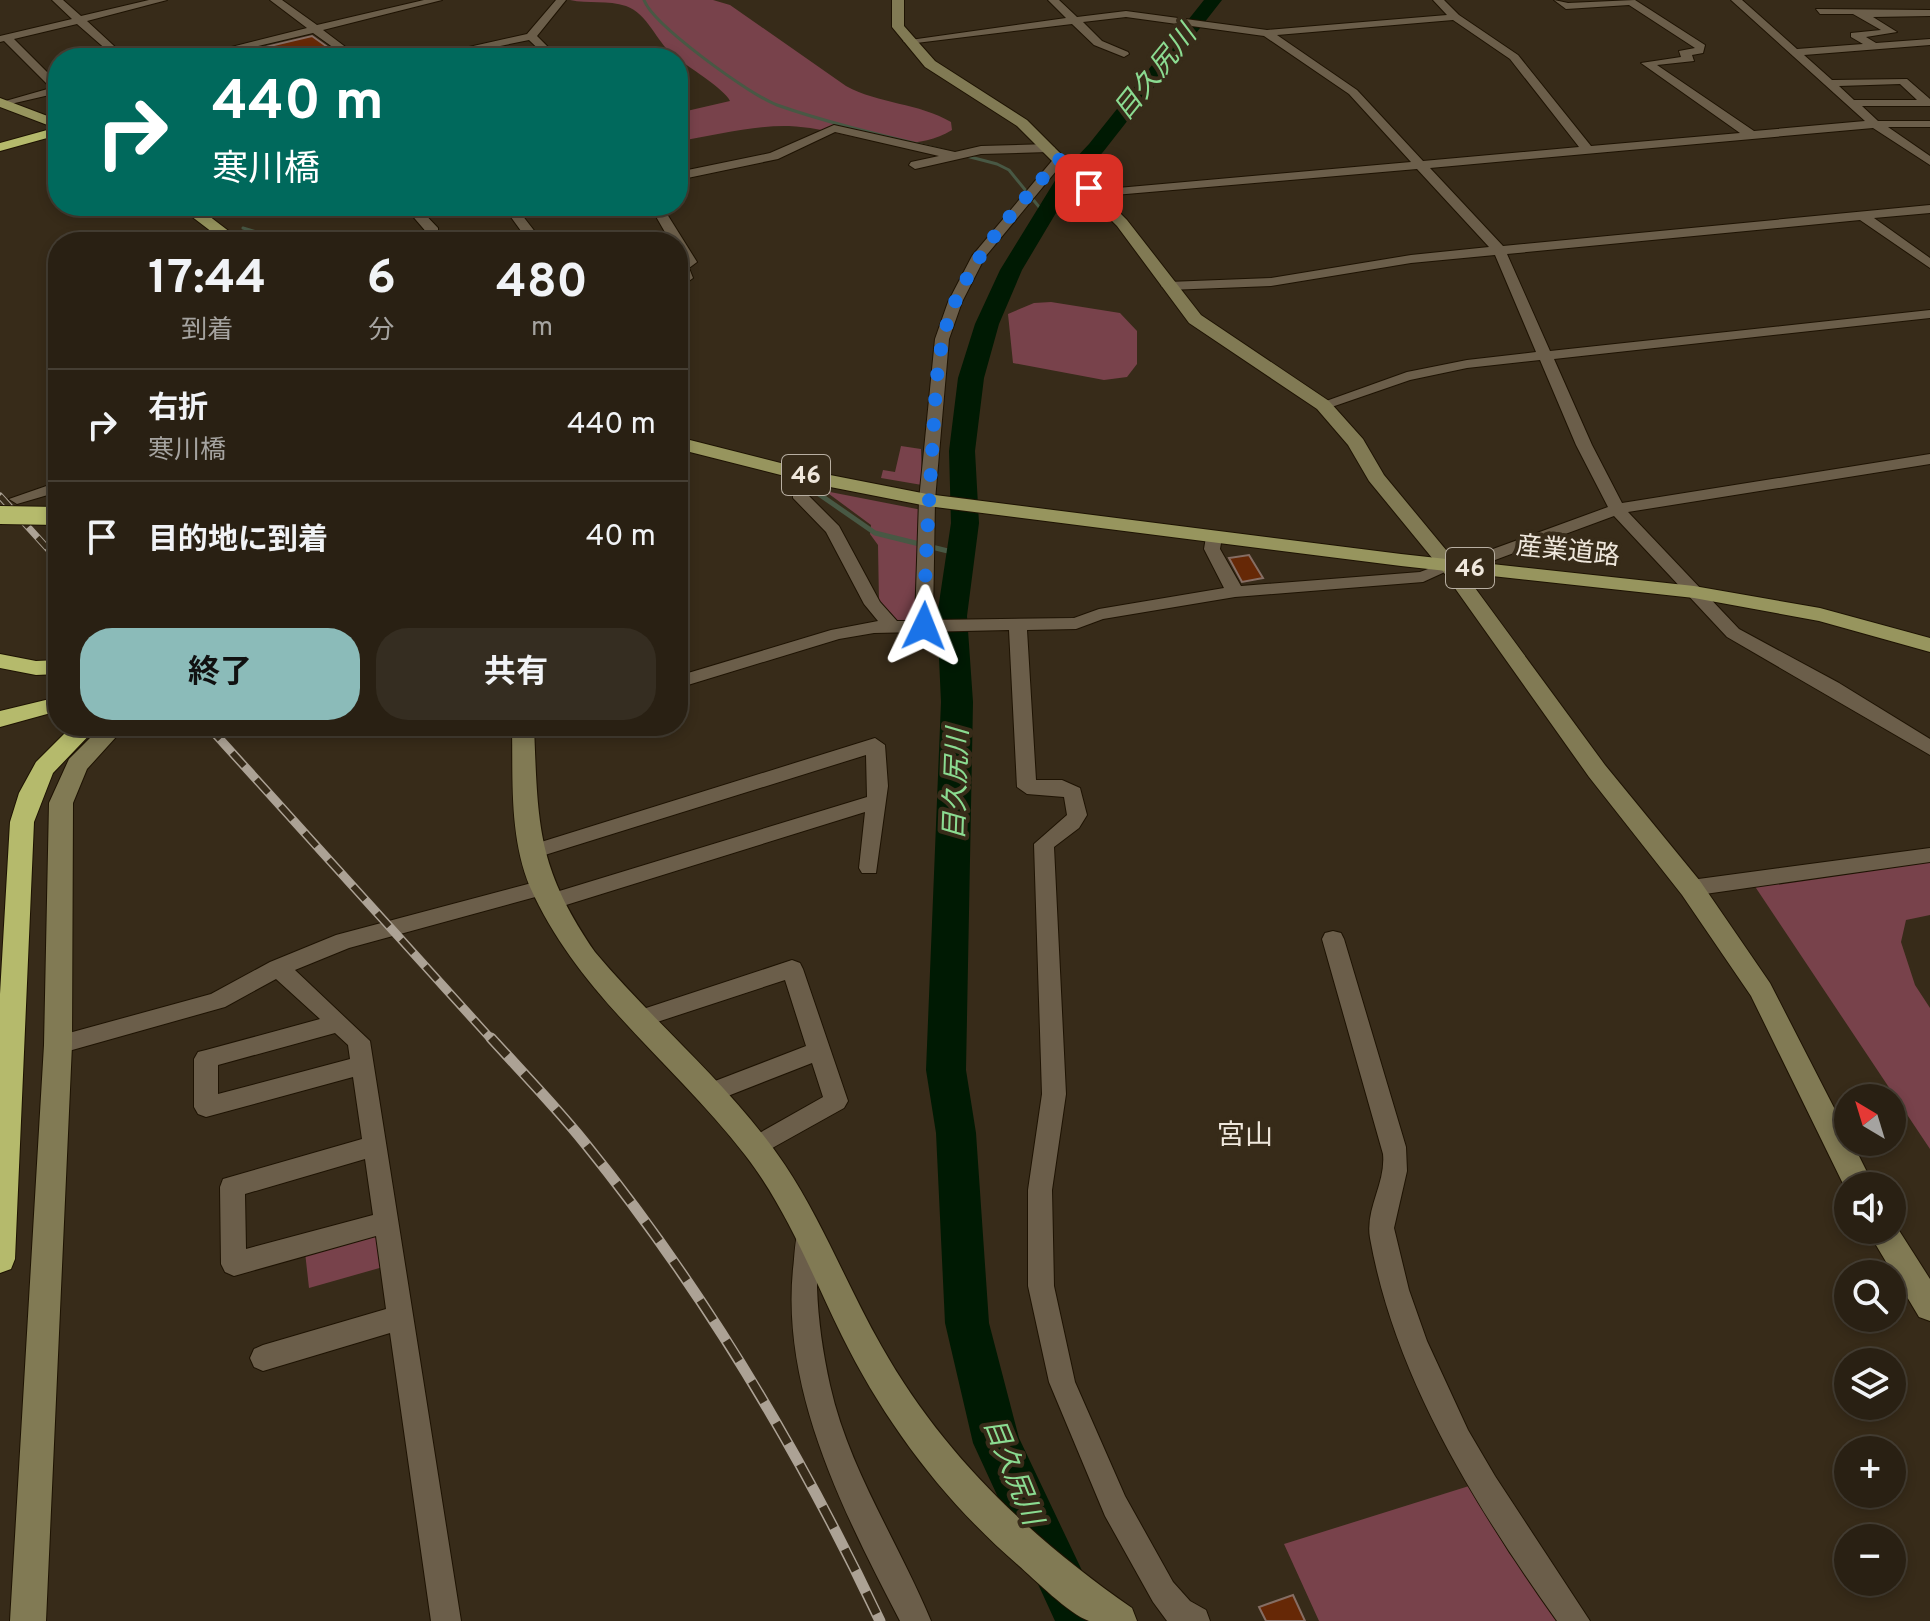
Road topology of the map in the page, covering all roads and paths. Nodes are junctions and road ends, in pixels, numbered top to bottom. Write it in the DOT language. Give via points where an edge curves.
graph roads {
  1 [pos="57,0"];
  2 [pos="162,0"];
  3 [pos="275,0"];
  4 [pos="437,0"];
  5 [pos="561,0"];
  6 [pos="898,0"];
  7 [pos="1053,0"];
  8 [pos="1438,0"];
  9 [pos="1559,0"];
  10 [pos="1736,0"];
  11 [pos="1820,11"];
  12 [pos="1930,13"];
  13 [pos="1860,14"];
  14 [pos="1455,17"];
  15 [pos="1073,20"];
  16 [pos="82,21"];
  17 [pos="318,28"];
  18 [pos="1267,33"];
  19 [pos="531,36"];
  20 [pos="4,39"];
  21 [pos="908,41"];
  22 [pos="1930,42"];
  23 [pos="1874,46"];
  24 [pos="111,48"];
  25 [pos="235,48"];
  26 [pos="343,48"];
  27 [pos="473,48"];
  28 [pos="544,48"];
  29 [pos="1795,52"];
  30 [pos="1124,54"];
  31 [pos="48,80"];
  32 [pos="1827,83"];
  33 [pos="48,92"];
  34 [pos="3,103"];
  35 [pos="1851,103"];
  36 [pos="48,123"];
  37 [pos="1875,124"];
  38 [pos="1930,124"];
  39 [pos="48,129"];
  40 [pos="48,130"];
  41 [pos="1754,137"];
  42 [pos="0,141"];
  43 [pos="0,147"];
  44 [pos="1588,150"];
  45 [pos="951,155"];
  46 [pos="1057,156"];
  47 [pos="1930,161"];
  48 [pos="1417,164"];
  49 [pos="915,165"];
  50 [pos="688,174"];
  51 [pos="1092,191"];
  52 [pos="1930,209"];
  53 [pos="200,216"];
  54 [pos="419,216"];
  55 [pos="1863,216"];
  56 [pos="433,231"];
  57 [pos="221,232"];
  58 [pos="1499,250"];
  59 [pos="1930,264"];
  60 [pos="1168,286"];
  61 [pos="1930,314"];
  62 [pos="1547,356"];
  63 [pos="1323,405"];
  64 [pos="688,446"];
  65 [pos="1930,459"];
  66 [pos="48,490"];
  67 [pos="799,495"];
  68 [pos="9,501"];
  69 [pos="931,501"];
  70 [pos="48,505"];
  71 [pos="1617,509"];
  72 [pos="0,515"];
  73 [pos="48,516"];
  74 [pos="1214,537"];
  75 [pos="1449,566"];
  76 [pos="1482,569"];
  77 [pos="1235,592"];
  78 [pos="1694,592"];
  79 [pos="1017,625"];
  80 [pos="892,626"];
  81 [pos="928,626"];
  82 [pos="1930,645"];
  83 [pos="0,661"];
  84 [pos="48,667"];
  85 [pos="688,679"];
  86 [pos="48,707"];
  87 [pos="0,719"];
  88 [pos="76,736"];
  89 [pos="105,736"];
  90 [pos="524,736"];
  91 [pos="1930,748"];
  92 [pos="874,802"];
  93 [pos="532,852"];
  94 [pos="1930,855"];
  95 [pos="869,868"];
  96 [pos="1691,888"];
  97 [pos="546,895"];
  98 [pos="1333,939"];
  99 [pos="278,968"];
  100 [pos="639,1019"];
  101 [pos="339,1023"];
  102 [pos="58,1045"];
  103 [pos="819,1051"];
  104 [pos="363,1065"];
  105 [pos="710,1093"];
  106 [pos="375,1146"];
  107 [pos="756,1147"];
  108 [pos="1852,1172"];
  109 [pos="386,1222"];
  110 [pos="809,1235"];
  111 [pos="1891,1244"];
  112 [pos="0,1259"];
  113 [pos="1930,1307"];
  114 [pos="401,1317"];
  115 [pos="263,1358"];
  116 [pos="28,1621"];
  117 [pos="446,1621"];
  118 [pos="916,1621"];
  119 [pos="1119,1621"];
  120 [pos="1195,1621"];
  121 [pos="1575,1621"];
  1 -- 16 [label="street"];
  2 -- 16 [label="street"];
  3 -- 17 [label="street"];
  4 -- 17 [label="street"];
  5 -- 19 [label="street"];
  6 -- 21 [label="street" via="895,18"];
  7 -- 15 [label="street"];
  8 -- 14 [label="street"];
  9 -- 41 [label="street" via="1566,6 1631,2 1701,47 1683,53 1690,59 1646,63"];
  10 -- 29 [label="street"];
  11 -- 13 [label="street"];
  12 -- 13 [label="street"];
  13 -- 23 [label="street" via="1892,32 1855,35"];
  14 -- 18 [label="street"];
  14 -- 44 [label="street" via="1514,57"];
  15 -- 18 [label="street" via="1126,14"];
  15 -- 21 [label="street"];
  15 -- 30 [label="street" via="1098,43"];
  16 -- 20 [label="street"];
  16 -- 24 [label="street"];
  17 -- 25 [label="street"];
  17 -- 26 [label="street"];
  18 -- 48 [label="street" via="1353,92"];
  19 -- 27 [label="street"];
  19 -- 28 [label="street"];
  20 -- 31 [label="street"];
  21 -- 46 [label="street" via="942,74 1001,107"];
  22 -- 23 [label="street"];
  23 -- 29 [label="street"];
  29 -- 32 [label="street"];
  32 -- 35 [label="street"];
  32 -- 35 [label="street" via="1903,81 1928,103"];
  33 -- 34 [label="street"];
  34 -- 36 [label="main road"];
  35 -- 37 [label="street"];
  37 -- 38 [label="street"];
  37 -- 41 [label="street"];
  37 -- 47 [label="street"];
  39 -- 42 [label="highway"];
  40 -- 43 [label="highway"];
  41 -- 44 [label="street"];
  44 -- 48 [label="street"];
  45 -- 46 [label="street" via="981,150"];
  45 -- 49 [label="street"];
  45 -- 50 [label="street" via="834,128 774,156"];
  46 -- 51 [label="street"];
  46 -- 69 [label="street" via="996,233 955,302 940,352"];
  48 -- 51 [label="street"];
  48 -- 58 [label="street"];
  51 -- 60 [label="street"];
  52 -- 55 [label="street"];
  53 -- 57 [label="main road"];
  54 -- 56 [label="street"];
  55 -- 58 [label="street"];
  55 -- 59 [label="street"];
  58 -- 60 [label="street" via="1388,262 1286,281"];
  58 -- 62 [label="street"];
  60 -- 63 [label="street" via="1217,336"];
  61 -- 62 [label="street"];
  62 -- 63 [label="street" via="1407,376"];
  62 -- 71 [label="street"];
  63 -- 75 [label="street"];
  64 -- 69 [label="main road, 46"];
  65 -- 71 [label="street"];
  66 -- 68 [label="street"];
  67 -- 80 [label="street" via="833,530 873,604"];
  68 -- 70 [label="highway"];
  69 -- 74 [label="main road, 産業道路 / 46"];
  69 -- 81 [label="street"];
  71 -- 76 [label="street" via="1488,557"];
  71 -- 78 [label="street"];
  72 -- 73 [label="highway, bridge"];
  74 -- 75 [label="main road, 産業道路 / 46"];
  74 -- 77 [label="street" via="1212,549"];
  75 -- 76 [label="main road, 産業道路 / 46"];
  75 -- 77 [label="street" via="1412,578"];
  75 -- 96 [label="street" via="1597,771"];
  76 -- 78 [label="main road, 産業道路 / 46"];
  77 -- 79 [label="street" via="1099,614 1076,623"];
  78 -- 82 [label="main road, 産業道路 / 46" via="1820,615"];
  78 -- 91 [label="street" via="1733,633"];
  79 -- 81 [label="street"];
  79 -- 120 [label="street" via="1027,787 1067,788 1077,815 1044,844 1054,1094 1040,1190 1041,1286 1062,1382 1115,1506 1163,1592 1179,1612"];
  80 -- 81 [label="street"];
  80 -- 85 [label="street" via="837,634"];
  83 -- 84 [label="highway"];
  86 -- 87 [label="highway"];
  88 -- 112 [label="highway" via="42,768 22,822"];
  89 -- 102 [label="street" via="77,765 61,803"];
  90 -- 93 [label="street"];
  92 -- 93 [label="street" via="875,745"];
  92 -- 95 [label="street"];
  92 -- 97 [label="street"];
  93 -- 97 [label="street"];
  94 -- 96 [label="street"];
  96 -- 108 [label="street" via="1761,990"];
  97 -- 99 [label="street" via="374,931"];
  97 -- 100 [label="street" via="572,941"];
  98 -- 121 [label="street" via="1396,1161 1382,1234 1404,1320 1474,1467 1526,1554"];
  99 -- 101 [label="street"];
  99 -- 102 [label="street" via="217,1001"];
  100 -- 103 [label="street" via="792,969"];
  100 -- 105 [label="street"];
  101 -- 104 [label="street" via="359,1041"];
  101 -- 104 [label="street" via="206,1059 206,1107"];
  102 -- 116 [label="street"];
  103 -- 105 [label="street"];
  103 -- 107 [label="street" via="836,1101"];
  104 -- 106 [label="street"];
  105 -- 107 [label="street"];
  106 -- 109 [label="street"];
  106 -- 109 [label="street" via="232,1187 234,1264"];
  107 -- 110 [label="street"];
  109 -- 114 [label="street"];
  110 -- 118 [label="street" via="804,1305 809,1356 859,1509"];
  110 -- 119 [label="street" via="886,1386 923,1437 1037,1561"];
  111 -- 113 [label="street"];
  114 -- 115 [label="street"];
  114 -- 117 [label="street"];
}
